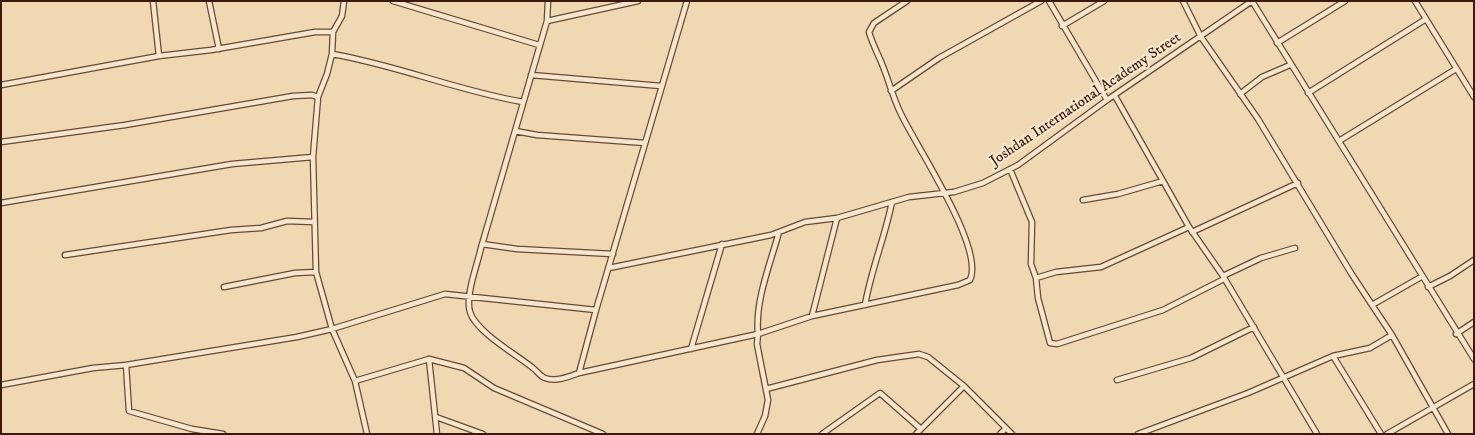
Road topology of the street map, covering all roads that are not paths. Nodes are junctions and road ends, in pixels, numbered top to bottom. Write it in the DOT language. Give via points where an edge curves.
graph roads {
  1 [pos="153,1"];
  2 [pos="209,1"];
  3 [pos="344,1"];
  4 [pos="393,1"];
  5 [pos="548,1"];
  6 [pos="638,1"];
  7 [pos="687,1"];
  8 [pos="907,1"];
  9 [pos="1041,1"];
  10 [pos="1049,1"];
  11 [pos="1104,1"];
  12 [pos="1182,1"];
  13 [pos="1252,1"];
  14 [pos="1345,1"];
  15 [pos="1417,2"];
  16 [pos="1426,19"];
  17 [pos="547,21"];
  18 [pos="1062,26"];
  19 [pos="334,32"];
  20 [pos="1201,37"];
  21 [pos="1277,44"];
  22 [pos="539,45"];
  23 [pos="219,49"];
  24 [pos="332,54"];
  25 [pos="159,56"];
  26 [pos="1290,65"];
  27 [pos="1456,69"];
  28 [pos="531,75"];
  29 [pos="1,85"];
  30 [pos="661,86"];
  31 [pos="892,91"];
  32 [pos="1308,93"];
  33 [pos="1240,94"];
  34 [pos="1115,96"];
  35 [pos="318,97"];
  36 [pos="1474,97"];
  37 [pos="1108,100"];
  38 [pos="523,102"];
  39 [pos="515,131"];
  40 [pos="1339,141"];
  41 [pos="1,142"];
  42 [pos="645,142"];
  43 [pos="313,157"];
  44 [pos="1010,169"];
  45 [pos="1163,181"];
  46 [pos="1298,183"];
  47 [pos="944,194"];
  48 [pos="1083,200"];
  49 [pos="892,202"];
  50 [pos="1,203"];
  51 [pos="837,218"];
  52 [pos="314,222"];
  53 [pos="1189,227"];
  54 [pos="779,232"];
  55 [pos="1192,232"];
  56 [pos="482,244"];
  57 [pos="722,244"];
  58 [pos="1295,248"];
  59 [pos="613,254"];
  60 [pos="65,255"];
  61 [pos="1474,260"];
  62 [pos="608,268"];
  63 [pos="316,272"];
  64 [pos="1421,277"];
  65 [pos="1036,278"];
  66 [pos="1224,278"];
  67 [pos="224,287"];
  68 [pos="1428,287"];
  69 [pos="470,296"];
  70 [pos="865,305"];
  71 [pos="1372,305"];
  72 [pos="596,310"];
  73 [pos="812,316"];
  74 [pos="1474,322"];
  75 [pos="1254,327"];
  76 [pos="332,329"];
  77 [pos="758,334"];
  78 [pos="1456,334"];
  79 [pos="1392,335"];
  80 [pos="691,349"];
  81 [pos="1333,356"];
  82 [pos="429,359"];
  83 [pos="1474,359"];
  84 [pos="126,365"];
  85 [pos="579,373"];
  86 [pos="1283,376"];
  87 [pos="1117,380"];
  88 [pos="356,381"];
  89 [pos="1474,384"];
  90 [pos="1,385"];
  91 [pos="964,386"];
  92 [pos="766,389"];
  93 [pos="1434,407"];
  94 [pos="436,417"];
  95 [pos="1006,428"];
  96 [pos="921,429"];
  97 [pos="223,434"];
  98 [pos="367,434"];
  99 [pos="437,434"];
  100 [pos="483,434"];
  101 [pos="604,434"];
  102 [pos="757,434"];
  103 [pos="822,434"];
  104 [pos="916,434"];
  105 [pos="1000,434"];
  106 [pos="1012,434"];
  107 [pos="1138,434"];
  108 [pos="1317,434"];
  109 [pos="1381,434"];
  110 [pos="1387,434"];
  111 [pos="1448,434"];
  1 -- 25 [label="street"];
  2 -- 23 [label="street"];
  3 -- 19 [label="street" via="342,16"];
  4 -- 22 [label="street"];
  5 -- 17 [label="street"];
  6 -- 17 [label="street"];
  7 -- 30 [label="street"];
  8 -- 31 [label="street" via="870,29"];
  9 -- 31 [label="street" via="939,58"];
  10 -- 18 [label="street"];
  11 -- 18 [label="street"];
  12 -- 20 [label="street"];
  13 -- 20 [label="street, Joshdan International Academy Street"];
  13 -- 21 [label="street"];
  14 -- 21 [label="street"];
  15 -- 16 [label="street"];
  16 -- 27 [label="street"];
  16 -- 32 [label="street"];
  17 -- 22 [label="street"];
  18 -- 37 [label="street"];
  19 -- 23 [label="street" via="315,32"];
  19 -- 24 [label="street"];
  20 -- 33 [label="street"];
  20 -- 34 [label="street, Joshdan International Academy Street"];
  21 -- 26 [label="street"];
  22 -- 28 [label="street"];
  23 -- 25 [label="street"];
  24 -- 35 [label="street"];
  24 -- 38 [label="street"];
  25 -- 29 [label="street"];
  26 -- 32 [label="street"];
  26 -- 33 [label="street" via="1262,77"];
  27 -- 36 [label="street"];
  27 -- 40 [label="street"];
  28 -- 30 [label="street"];
  28 -- 38 [label="street"];
  30 -- 42 [label="street"];
  31 -- 47 [label="street" via="900,113 934,170"];
  32 -- 40 [label="street"];
  33 -- 46 [label="street"];
  34 -- 37 [label="street, Joshdan International Academy Street"];
  34 -- 45 [label="street"];
  35 -- 41 [label="street" via="293,96 125,125"];
  35 -- 43 [label="street"];
  37 -- 44 [label="street, Joshdan International Academy Street"];
  38 -- 39 [label="street"];
  39 -- 42 [label="street"];
  39 -- 56 [label="street"];
  40 -- 64 [label="street"];
  42 -- 59 [label="street"];
  43 -- 50 [label="street" via="232,164"];
  43 -- 52 [label="street"];
  44 -- 47 [label="street, Joshdan International Academy Street" via="982,183"];
  44 -- 65 [label="street" via="1032,222 1032,269"];
  45 -- 48 [label="street"];
  45 -- 53 [label="street"];
  46 -- 55 [label="street"];
  46 -- 71 [label="street"];
  47 -- 49 [label="street, Joshdan International Academy Street"];
  47 -- 70 [label="street" via="965,236 973,267 970,280"];
  49 -- 51 [label="street, Joshdan International Academy Street"];
  49 -- 70 [label="street"];
  51 -- 54 [label="street, Joshdan International Academy Street" via="805,222"];
  51 -- 73 [label="street"];
  52 -- 60 [label="street" via="287,220 262,228"];
  52 -- 63 [label="street"];
  53 -- 55 [label="street"];
  53 -- 65 [label="street" via="1094,269 1056,272"];
  54 -- 57 [label="street, Joshdan International Academy Street"];
  54 -- 77 [label="street" via="762,295"];
  55 -- 66 [label="street"];
  56 -- 59 [label="street"];
  56 -- 69 [label="street"];
  57 -- 62 [label="street, Joshdan International Academy Street"];
  57 -- 80 [label="street"];
  58 -- 66 [label="street" via="1261,258"];
  59 -- 62 [label="street"];
  61 -- 68 [label="street"];
  62 -- 72 [label="street"];
  63 -- 67 [label="street"];
  63 -- 76 [label="street"];
  64 -- 68 [label="street"];
  64 -- 71 [label="street"];
  65 -- 66 [label="street" via="1038,298 1050,343 1053,344 1163,310"];
  66 -- 75 [label="street"];
  68 -- 78 [label="street"];
  69 -- 72 [label="street"];
  69 -- 76 [label="street" via="445,294"];
  69 -- 85 [label="street" via="469,310 477,323 545,378 560,379"];
  70 -- 73 [label="street"];
  71 -- 79 [label="street"];
  72 -- 85 [label="street"];
  73 -- 77 [label="street"];
  74 -- 78 [label="street"];
  75 -- 86 [label="street"];
  75 -- 87 [label="street" via="1191,358"];
  76 -- 84 [label="street"];
  76 -- 88 [label="street"];
  77 -- 80 [label="street"];
  77 -- 92 [label="street"];
  78 -- 83 [label="street"];
  79 -- 81 [label="street" via="1370,348"];
  79 -- 93 [label="street"];
  80 -- 85 [label="street"];
  81 -- 86 [label="street"];
  81 -- 109 [label="street"];
  82 -- 88 [label="street"];
  82 -- 94 [label="street"];
  82 -- 101 [label="street" via="464,368 494,388"];
  84 -- 90 [label="street"];
  84 -- 97 [label="street" via="129,411 192,429"];
  86 -- 107 [label="street" via="1248,393"];
  86 -- 108 [label="street"];
  88 -- 98 [label="street"];
  89 -- 93 [label="street"];
  91 -- 92 [label="street" via="928,357 908,354"];
  91 -- 95 [label="street"];
  91 -- 96 [label="street"];
  92 -- 102 [label="street" via="768,406"];
  93 -- 110 [label="street"];
  93 -- 111 [label="street"];
  94 -- 99 [label="street"];
  94 -- 100 [label="street"];
  95 -- 105 [label="street"];
  95 -- 106 [label="street"];
  96 -- 103 [label="street" via="880,393"];
  96 -- 104 [label="street"];
}
